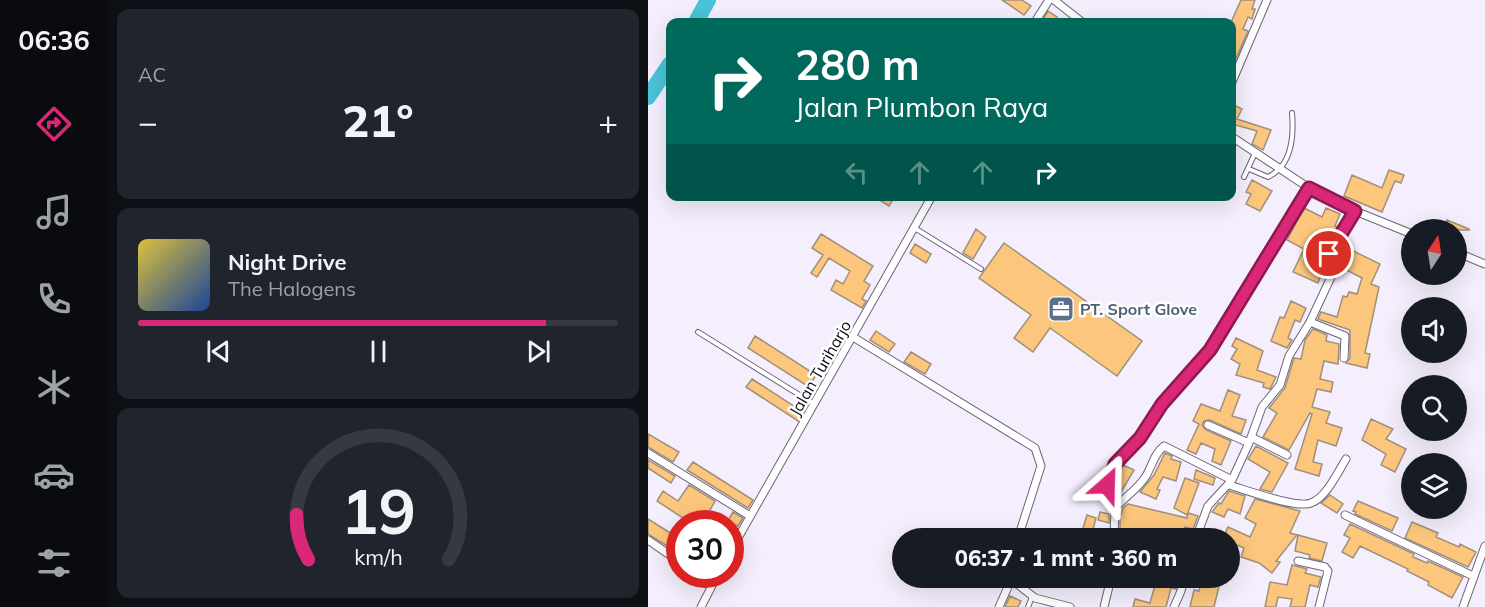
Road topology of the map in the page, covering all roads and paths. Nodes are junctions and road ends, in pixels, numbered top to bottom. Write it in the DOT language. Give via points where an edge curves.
graph roads {
  1 [pos="1049,0"];
  2 [pos="1054,0"];
  3 [pos="1267,0"];
  4 [pos="1038,18"];
  5 [pos="1077,18"];
  6 [pos="1236,73"];
  7 [pos="1292,113"];
  8 [pos="1236,139"];
  9 [pos="1255,153"];
  10 [pos="1249,169"];
  11 [pos="1279,169"];
  12 [pos="1244,177"];
  13 [pos="1309,188"];
  14 [pos="929,201"];
  15 [pos="1355,211"];
  16 [pos="913,227"];
  17 [pos="1401,230"];
  18 [pos="1467,257"];
  19 [pos="1485,264"];
  20 [pos="981,269"];
  21 [pos="1310,322"];
  22 [pos="698,332"];
  23 [pos="853,337"];
  24 [pos="1344,358"];
  25 [pos="814,404"];
  26 [pos="1208,425"];
  27 [pos="1250,440"];
  28 [pos="648,453"];
  29 [pos="1287,455"];
  30 [pos="1346,459"];
  31 [pos="1230,482"];
  32 [pos="1115,508"];
  33 [pos="1345,515"];
  34 [pos="750,516"];
  35 [pos="744,527"];
  36 [pos="1021,528"];
  37 [pos="1114,528"];
  38 [pos="1200,528"];
  39 [pos="648,540"];
  40 [pos="1485,546"];
  41 [pos="666,552"];
  42 [pos="1298,561"];
  43 [pos="1473,576"];
  44 [pos="711,588"];
  45 [pos="1008,588"];
  46 [pos="1023,588"];
  47 [pos="1109,588"];
  48 [pos="1182,588"];
  49 [pos="1032,596"];
  50 [pos="701,607"];
  51 [pos="999,607"];
  52 [pos="1028,607"];
  53 [pos="1070,607"];
  54 [pos="1104,607"];
  55 [pos="1174,607"];
  56 [pos="1319,607"];
  57 [pos="1463,607"];
  1 -- 4 [label="street"];
  2 -- 5 [label="street"];
  3 -- 6 [label="street"];
  7 -- 11 [label="lane" via="1292,144"];
  8 -- 9 [label="street"];
  9 -- 10 [label="lane"];
  9 -- 11 [label="street"];
  10 -- 11 [label="lane" via="1268,177"];
  10 -- 12 [label="lane"];
  11 -- 13 [label="street"];
  13 -- 15 [label="street"];
  13 -- 32 [label="street" via="1210,350 1115,464 1107,495"];
  14 -- 16 [label="street, Jalan Turiharjo"];
  15 -- 17 [label="street"];
  15 -- 21 [label="street" via="1329,254 1332,275"];
  16 -- 20 [label="lane"];
  16 -- 23 [label="street, Jalan Turiharjo"];
  18 -- 19 [label="street"];
  21 -- 24 [label="street" via="1346,336"];
  21 -- 27 [label="street" via="1289,356 1281,385 1262,408"];
  22 -- 25 [label="lane"];
  23 -- 25 [label="street, Jalan Turiharjo"];
  23 -- 36 [label="street" via="1035,448 1041,466"];
  25 -- 34 [label="street, Jalan Turiharjo"];
  26 -- 27 [label="street"];
  27 -- 29 [label="street"];
  27 -- 31 [label="street"];
  28 -- 34 [label="street"];
  30 -- 31 [label="street" via="1326,490 1308,504 1267,497"];
  31 -- 32 [label="street" via="1164,446 1146,476"];
  31 -- 38 [label="street" via="1208,506"];
  32 -- 37 [label="street"];
  33 -- 43 [label="street"];
  34 -- 35 [label="street, Jalan Turiharjo"];
  39 -- 41 [label="street"];
  40 -- 43 [label="street"];
  42 -- 56 [label="street" via="1328,571"];
  43 -- 57 [label="street"];
  44 -- 50 [label="street"];
  45 -- 51 [label="street"];
  46 -- 49 [label="street"];
  47 -- 54 [label="street"];
  48 -- 55 [label="street"];
  49 -- 52 [label="lane"];
  49 -- 53 [label="street"];
}
